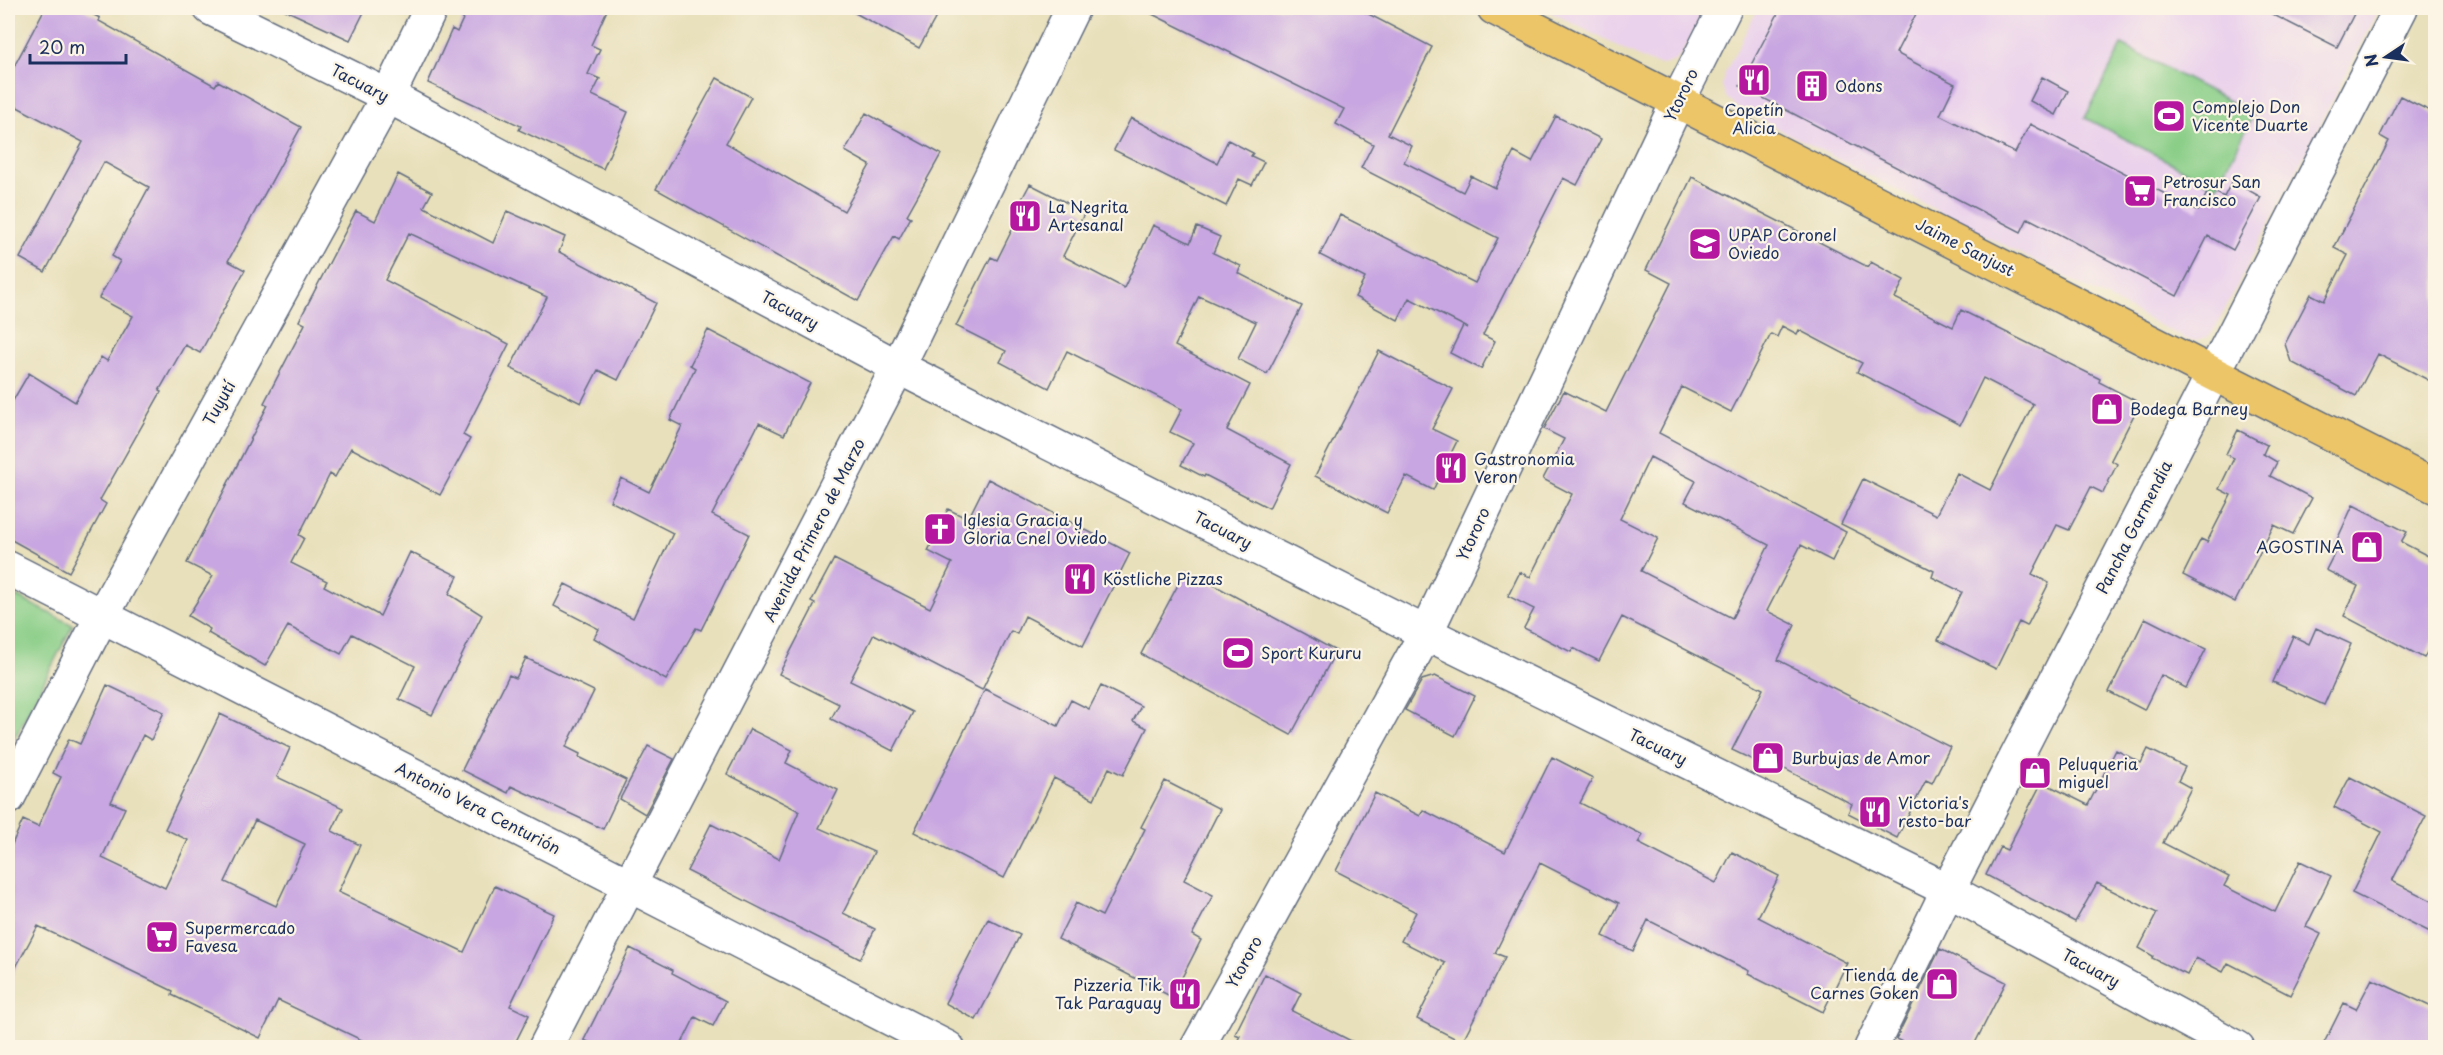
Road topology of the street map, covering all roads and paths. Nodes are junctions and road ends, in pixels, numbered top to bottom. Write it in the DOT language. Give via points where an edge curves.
graph roads {
  1 [pos="210,8"];
  2 [pos="431,8"];
  3 [pos="1073,8"];
  4 [pos="1494,8"];
  5 [pos="1725,8"];
  6 [pos="2401,8"];
  7 [pos="388,96"];
  8 [pos="1678,101"];
  9 [pos="898,367"];
  10 [pos="2213,372"];
  11 [pos="2436,487"];
  12 [pos="8,568"];
  13 [pos="102,616"];
  14 [pos="1426,633"];
  15 [pos="8,798"];
  16 [pos="630,886"];
  17 [pos="1948,890"];
  18 [pos="545,1047"];
  19 [pos="948,1047"];
  20 [pos="1197,1047"];
  21 [pos="1871,1047"];
  22 [pos="2238,1047"];
  1 -- 7 [label="street, Tacuary"];
  2 -- 7 [label="street, Tuyutí"];
  3 -- 9 [label="street, Avenida Primero de Marzo"];
  4 -- 8 [label="main road, Jaime Sanjust"];
  5 -- 8 [label="street, Ytororo"];
  6 -- 10 [label="street, Pancha Garmendia"];
  7 -- 9 [label="street, Tacuary"];
  7 -- 13 [label="street, Tuyutí"];
  8 -- 10 [label="main road, Jaime Sanjust"];
  8 -- 14 [label="street, Ytororo"];
  9 -- 14 [label="street, Tacuary"];
  9 -- 16 [label="street, Avenida Primero de Marzo"];
  10 -- 11 [label="main road, Jaime Sanjust"];
  10 -- 17 [label="street, Pancha Garmendia"];
  12 -- 13 [label="street, Antonio Vera Centurión"];
  13 -- 15 [label="street, Tuyutí"];
  13 -- 16 [label="street, Antonio Vera Centurión"];
  14 -- 17 [label="street, Tacuary"];
  14 -- 20 [label="street, Ytororo"];
  16 -- 18 [label="street, Avenida Primero de Marzo"];
  16 -- 19 [label="street, Antonio Vera Centurión"];
  17 -- 21 [label="street, Pancha Garmendia"];
  17 -- 22 [label="street, Tacuary"];
}
